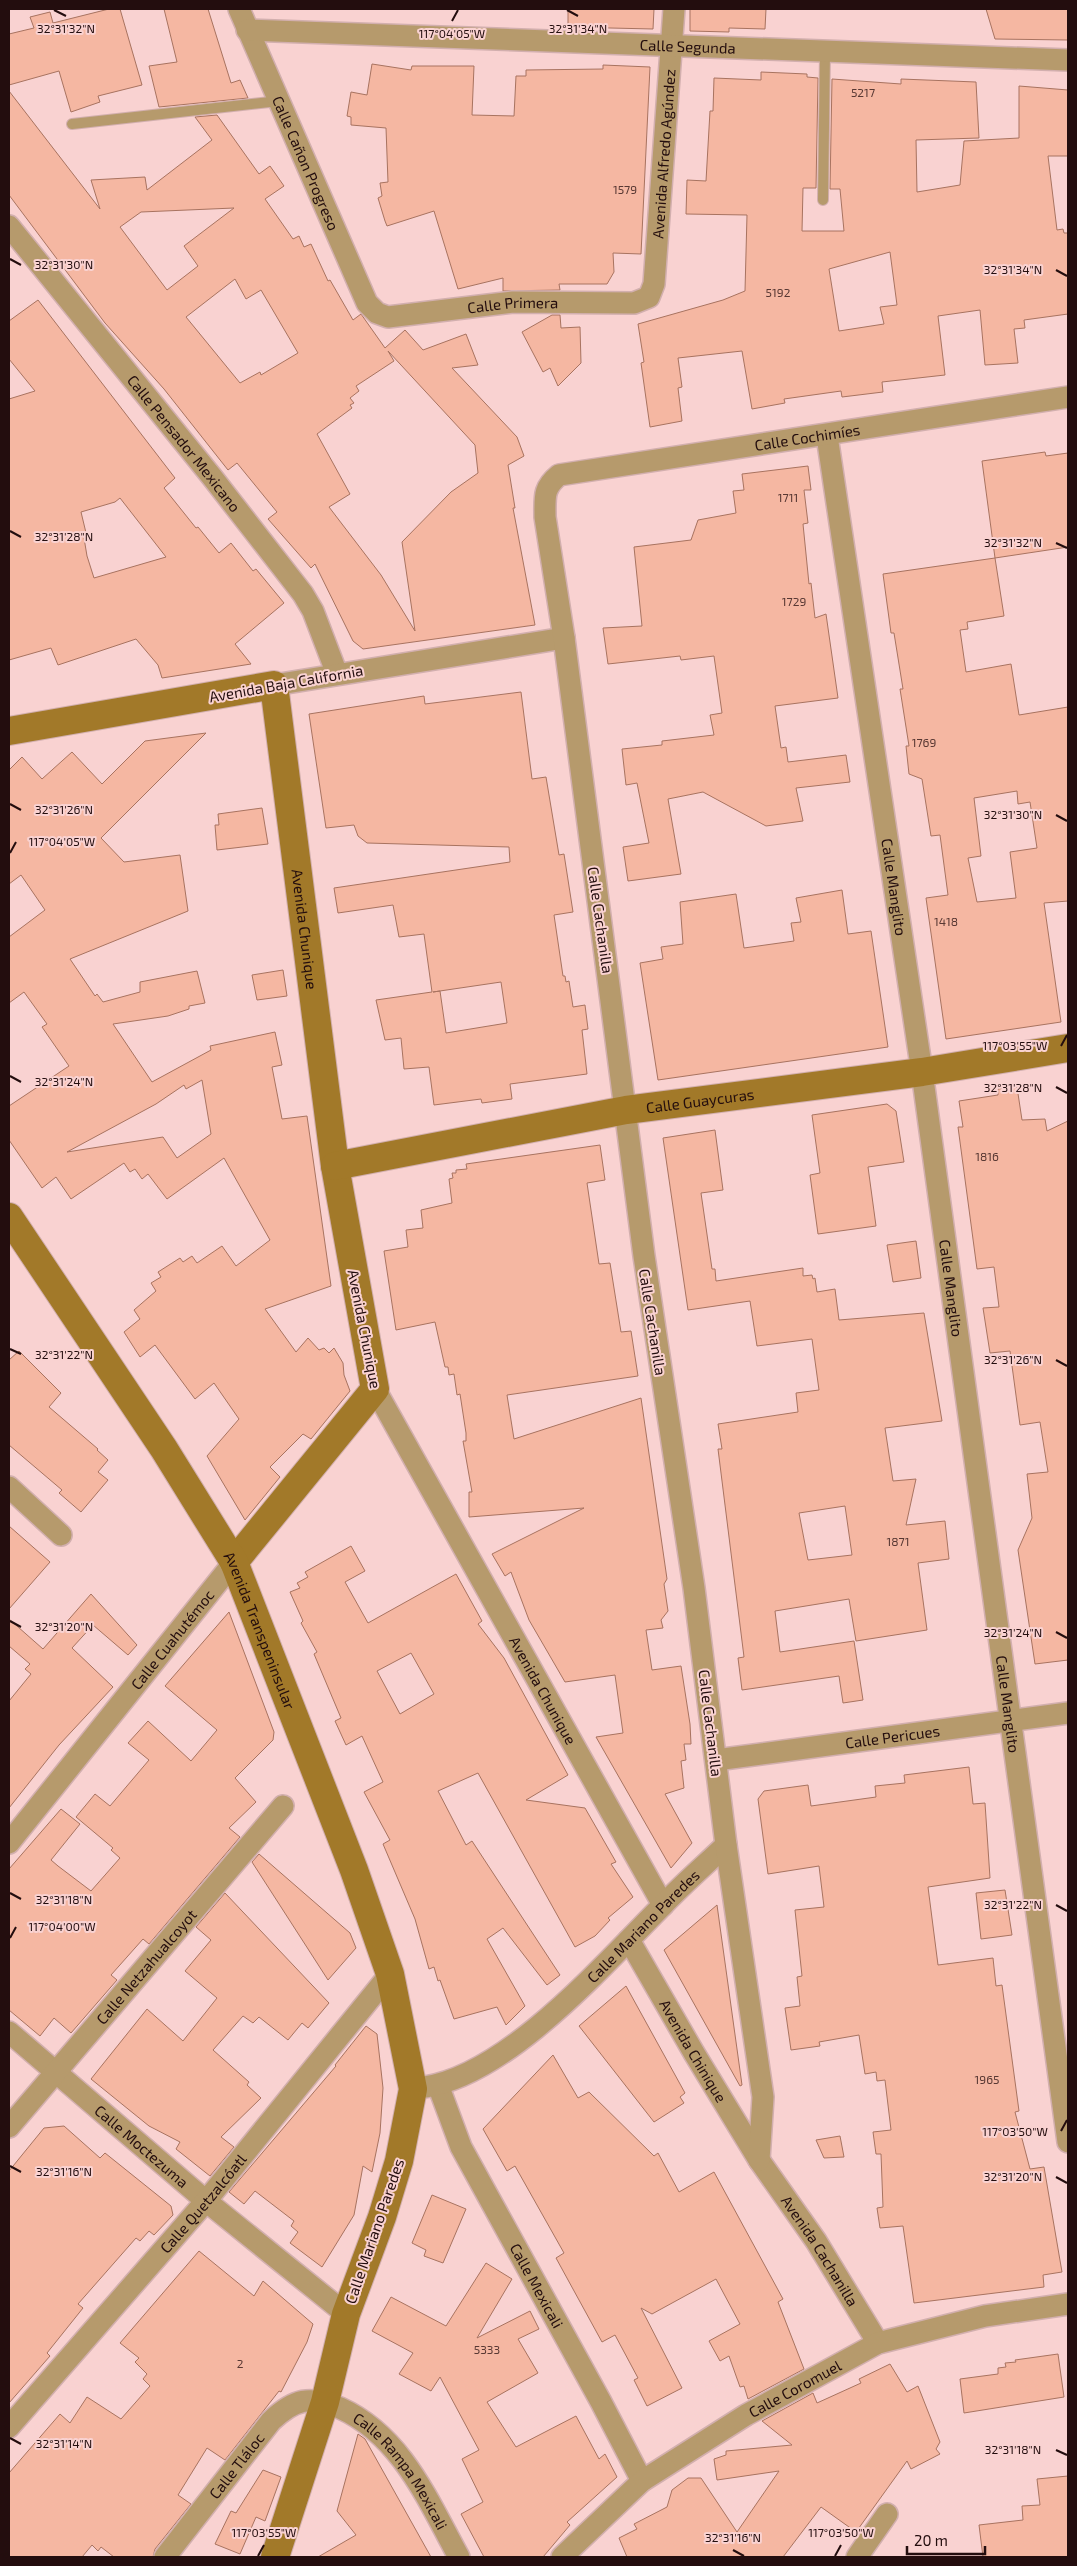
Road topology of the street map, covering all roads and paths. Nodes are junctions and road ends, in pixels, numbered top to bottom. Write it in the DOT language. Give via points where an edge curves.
graph roads {
  1 [pos="239,9"];
  2 [pos="674,9"];
  3 [pos="247,30"];
  4 [pos="673,46"];
  5 [pos="825,52"];
  6 [pos="1068,60"];
  7 [pos="279,101"];
  8 [pos="72,124"];
  9 [pos="823,200"];
  10 [pos="9,226"];
  11 [pos="649,298"];
  12 [pos="377,314"];
  13 [pos="1068,397"];
  14 [pos="827,436"];
  15 [pos="548,483"];
  16 [pos="564,638"];
  17 [pos="336,674"];
  18 [pos="274,685"];
  19 [pos="9,731"];
  20 [pos="1068,1048"];
  21 [pos="922,1072"];
  22 [pos="626,1110"];
  23 [pos="335,1166"];
  24 [pos="9,1217"];
  25 [pos="374,1389"];
  26 [pos="9,1487"];
  27 [pos="60,1535"];
  28 [pos="234,1562"];
  29 [pos="1068,1713"];
  30 [pos="1010,1722"];
  31 [pos="716,1760"];
  32 [pos="283,1806"];
  33 [pos="9,1843"];
  34 [pos="726,1845"];
  35 [pos="663,1905"];
  36 [pos="629,1940"];
  37 [pos="390,1974"];
  38 [pos="9,2032"];
  39 [pos="54,2072"];
  40 [pos="425,2087"];
  41 [pos="9,2127"];
  42 [pos="1068,2142"];
  43 [pos="759,2160"];
  44 [pos="206,2201"];
  45 [pos="1068,2304"];
  46 [pos="346,2314"];
  47 [pos="878,2343"];
  48 [pos="325,2402"];
  49 [pos="9,2427"];
  50 [pos="642,2481"];
  51 [pos="887,2514"];
  52 [pos="165,2557"];
  53 [pos="275,2557"];
  54 [pos="459,2557"];
  55 [pos="562,2557"];
  56 [pos="857,2557"];
  1 -- 3 [label="street, Calle Cañon Progreso"];
  2 -- 4 [label="street, Avenida Alfredo Agúndez"];
  3 -- 4 [label="street, Calle Segunda"];
  3 -- 7 [label="street, Calle Cañon Progreso"];
  4 -- 5 [label="street, Calle Segunda"];
  4 -- 11 [label="street, Avenida Alfredo Agúndez" via="654,284"];
  5 -- 6 [label="street, Calle Segunda"];
  5 -- 9 [label="lane"];
  7 -- 8 [label="lane"];
  7 -- 12 [label="street, Calle Cañon Progreso" via="367,302"];
  10 -- 17 [label="street, Calle Pensador Mexicano" via="303,594 313,611"];
  11 -- 12 [label="street, Calle Primera" via="634,303 513,302 388,316"];
  13 -- 14 [label="street, Calle Cochimíes"];
  14 -- 15 [label="street, Calle Cochimíes" via="559,475"];
  14 -- 21 [label="street, Calle Manglito"];
  15 -- 16 [label="street, Calle Cachanilla" via="545,517"];
  16 -- 17 [label="street, Avenida Baja California"];
  16 -- 22 [label="street, Calle Cachanilla"];
  17 -- 18 [label="street, Avenida Baja California"];
  18 -- 19 [label="street, Avenida Baja California"];
  18 -- 23 [label="street, Avenida Chunique"];
  20 -- 21 [label="street, Calle Guaycuras"];
  21 -- 22 [label="street, Calle Guaycuras"];
  21 -- 30 [label="street, Calle Manglito"];
  22 -- 23 [label="street, Calle Guaycuras"];
  22 -- 31 [label="street, Calle Cachanilla"];
  23 -- 25 [label="street, Avenida Chunique"];
  24 -- 28 [label="street, Avenida Transpeninsular" via="164,1449"];
  25 -- 28 [label="street, Calle Cuahutémoc"];
  25 -- 35 [label="street, Avenida Chunique"];
  26 -- 27 [label="street"];
  28 -- 33 [label="street, Calle Cuahutémoc"];
  28 -- 37 [label="street, Avenida Transpeninsular" via="354,1870"];
  29 -- 30 [label="street, Calle Pericues"];
  30 -- 31 [label="street, Calle Pericues"];
  30 -- 42 [label="street, Calle Manglito"];
  31 -- 34 [label="street, Calle Cachanilla"];
  32 -- 39 [label="street, Calle Netzahualcoyot"];
  34 -- 35 [label="street, Calle Mariano Paredes"];
  34 -- 43 [label="street, Calle Cachanilla" via="762,2097"];
  35 -- 36 [label="street, Calle Mariano Paredes"];
  36 -- 40 [label="street, Calle Mariano Paredes" via="526,2035 484,2065"];
  36 -- 43 [label="street, Avenida Chinique"];
  37 -- 40 [label="street, Avenida Transpeninsular"];
  37 -- 44 [label="street, Calle Quetzalcóatl"];
  38 -- 39 [label="street, Calle Moctezuma"];
  39 -- 41 [label="street, Calle Netzahualcoyot"];
  39 -- 44 [label="street, Calle Moctezuma"];
  40 -- 46 [label="street, Calle Mariano Paredes"];
  40 -- 50 [label="street, Calle Mexicali" via="602,2402"];
  43 -- 47 [label="street, Avenida Cachanilla" via="816,2241"];
  44 -- 46 [label="street, Calle Moctezuma"];
  44 -- 49 [label="street, Calle Quetzalcóatl"];
  45 -- 47 [label="street, Calle Coromuel" via="985,2316"];
  46 -- 48 [label="street, Calle Mariano Paredes"];
  47 -- 50 [label="street, Calle Coromuel" via="746,2415"];
  48 -- 52 [label="street, Calle Tláloc" via="300,2400 271,2421"];
  48 -- 53 [label="street, Calle Mariano Paredes"];
  48 -- 54 [label="street, Calle Rampa Mexicali" via="356,2416 398,2452"];
  50 -- 55 [label="street, Calle Coromuel"];
  51 -- 56 [label="street"];
}
